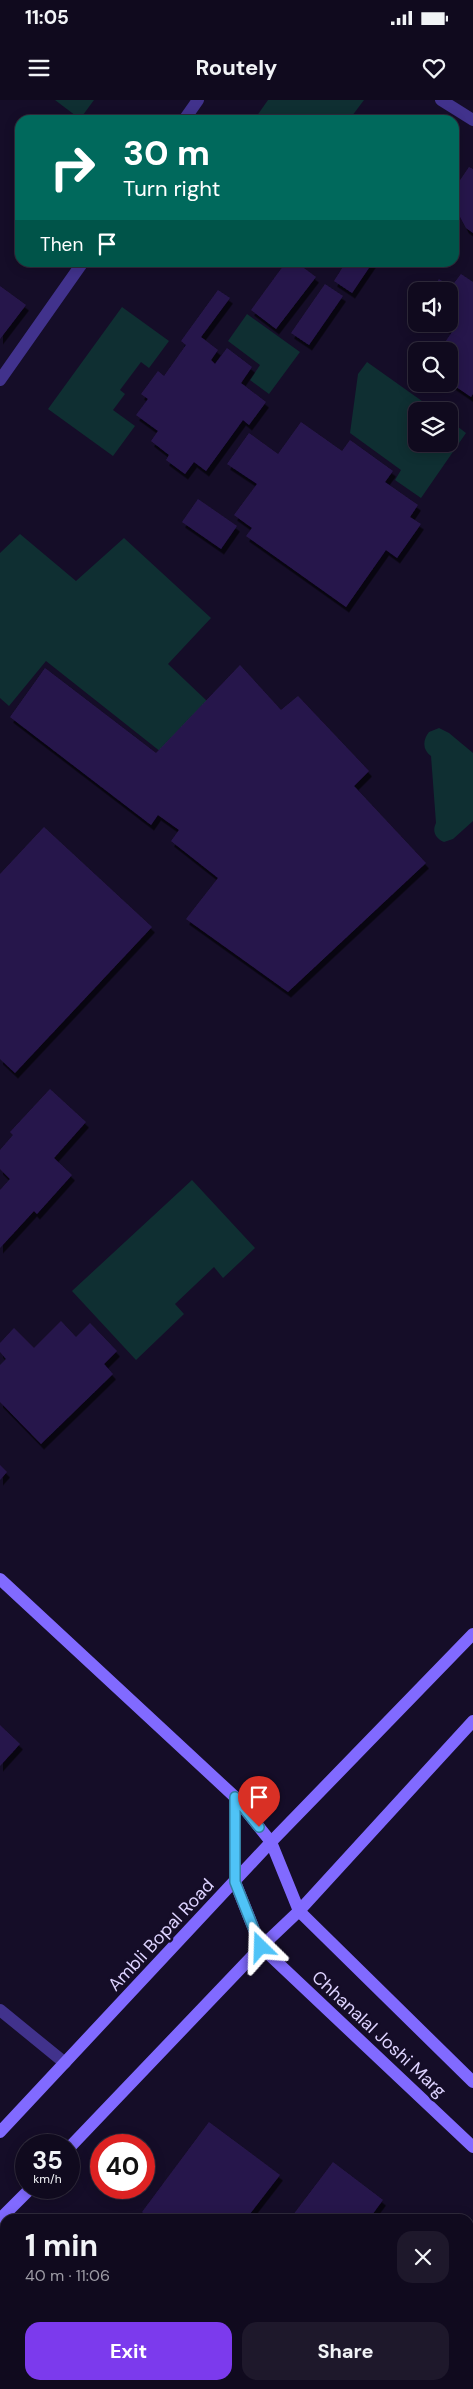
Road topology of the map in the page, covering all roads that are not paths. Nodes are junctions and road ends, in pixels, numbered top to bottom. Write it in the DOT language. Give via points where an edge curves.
graph roads {
  1 [pos="198,100"];
  2 [pos="441,100"];
  3 [pos="188,115"];
  4 [pos="473,120"];
  5 [pos="79,267"];
  6 [pos="0,380"];
  7 [pos="0,1579"];
  8 [pos="473,1634"];
  9 [pos="473,1721"];
  10 [pos="235,1797"];
  11 [pos="271,1842"];
  12 [pos="235,1882"];
  13 [pos="299,1910"];
  14 [pos="261,1947"];
  15 [pos="0,2010"];
  16 [pos="65,2063"];
  17 [pos="473,2082"];
  18 [pos="0,2132"];
  19 [pos="80,2136"];
  20 [pos="473,2147"];
  21 [pos="20,2199"];
  22 [pos="5,2214"];
  1 -- 3 [label="street"];
  2 -- 4 [label="street"];
  5 -- 6 [label="street"];
  7 -- 10 [label="street"];
  8 -- 11 [label="street, Ambli Bopal Road"];
  9 -- 13 [label="street"];
  10 -- 11 [label="street"];
  10 -- 12 [label="street"];
  11 -- 12 [label="street, Ambli Bopal Road"];
  11 -- 13 [label="street"];
  12 -- 14 [label="street"];
  12 -- 16 [label="street, Ambli Bopal Road"];
  13 -- 14 [label="street"];
  13 -- 17 [label="street, Chhanalal Joshi Marg"];
  14 -- 19 [label="street"];
  14 -- 20 [label="street, Chhanalal Joshi Marg"];
  15 -- 16 [label="street"];
  16 -- 18 [label="street, Ambli Bopal Road"];
  21 -- 22 [label="street"];
}
